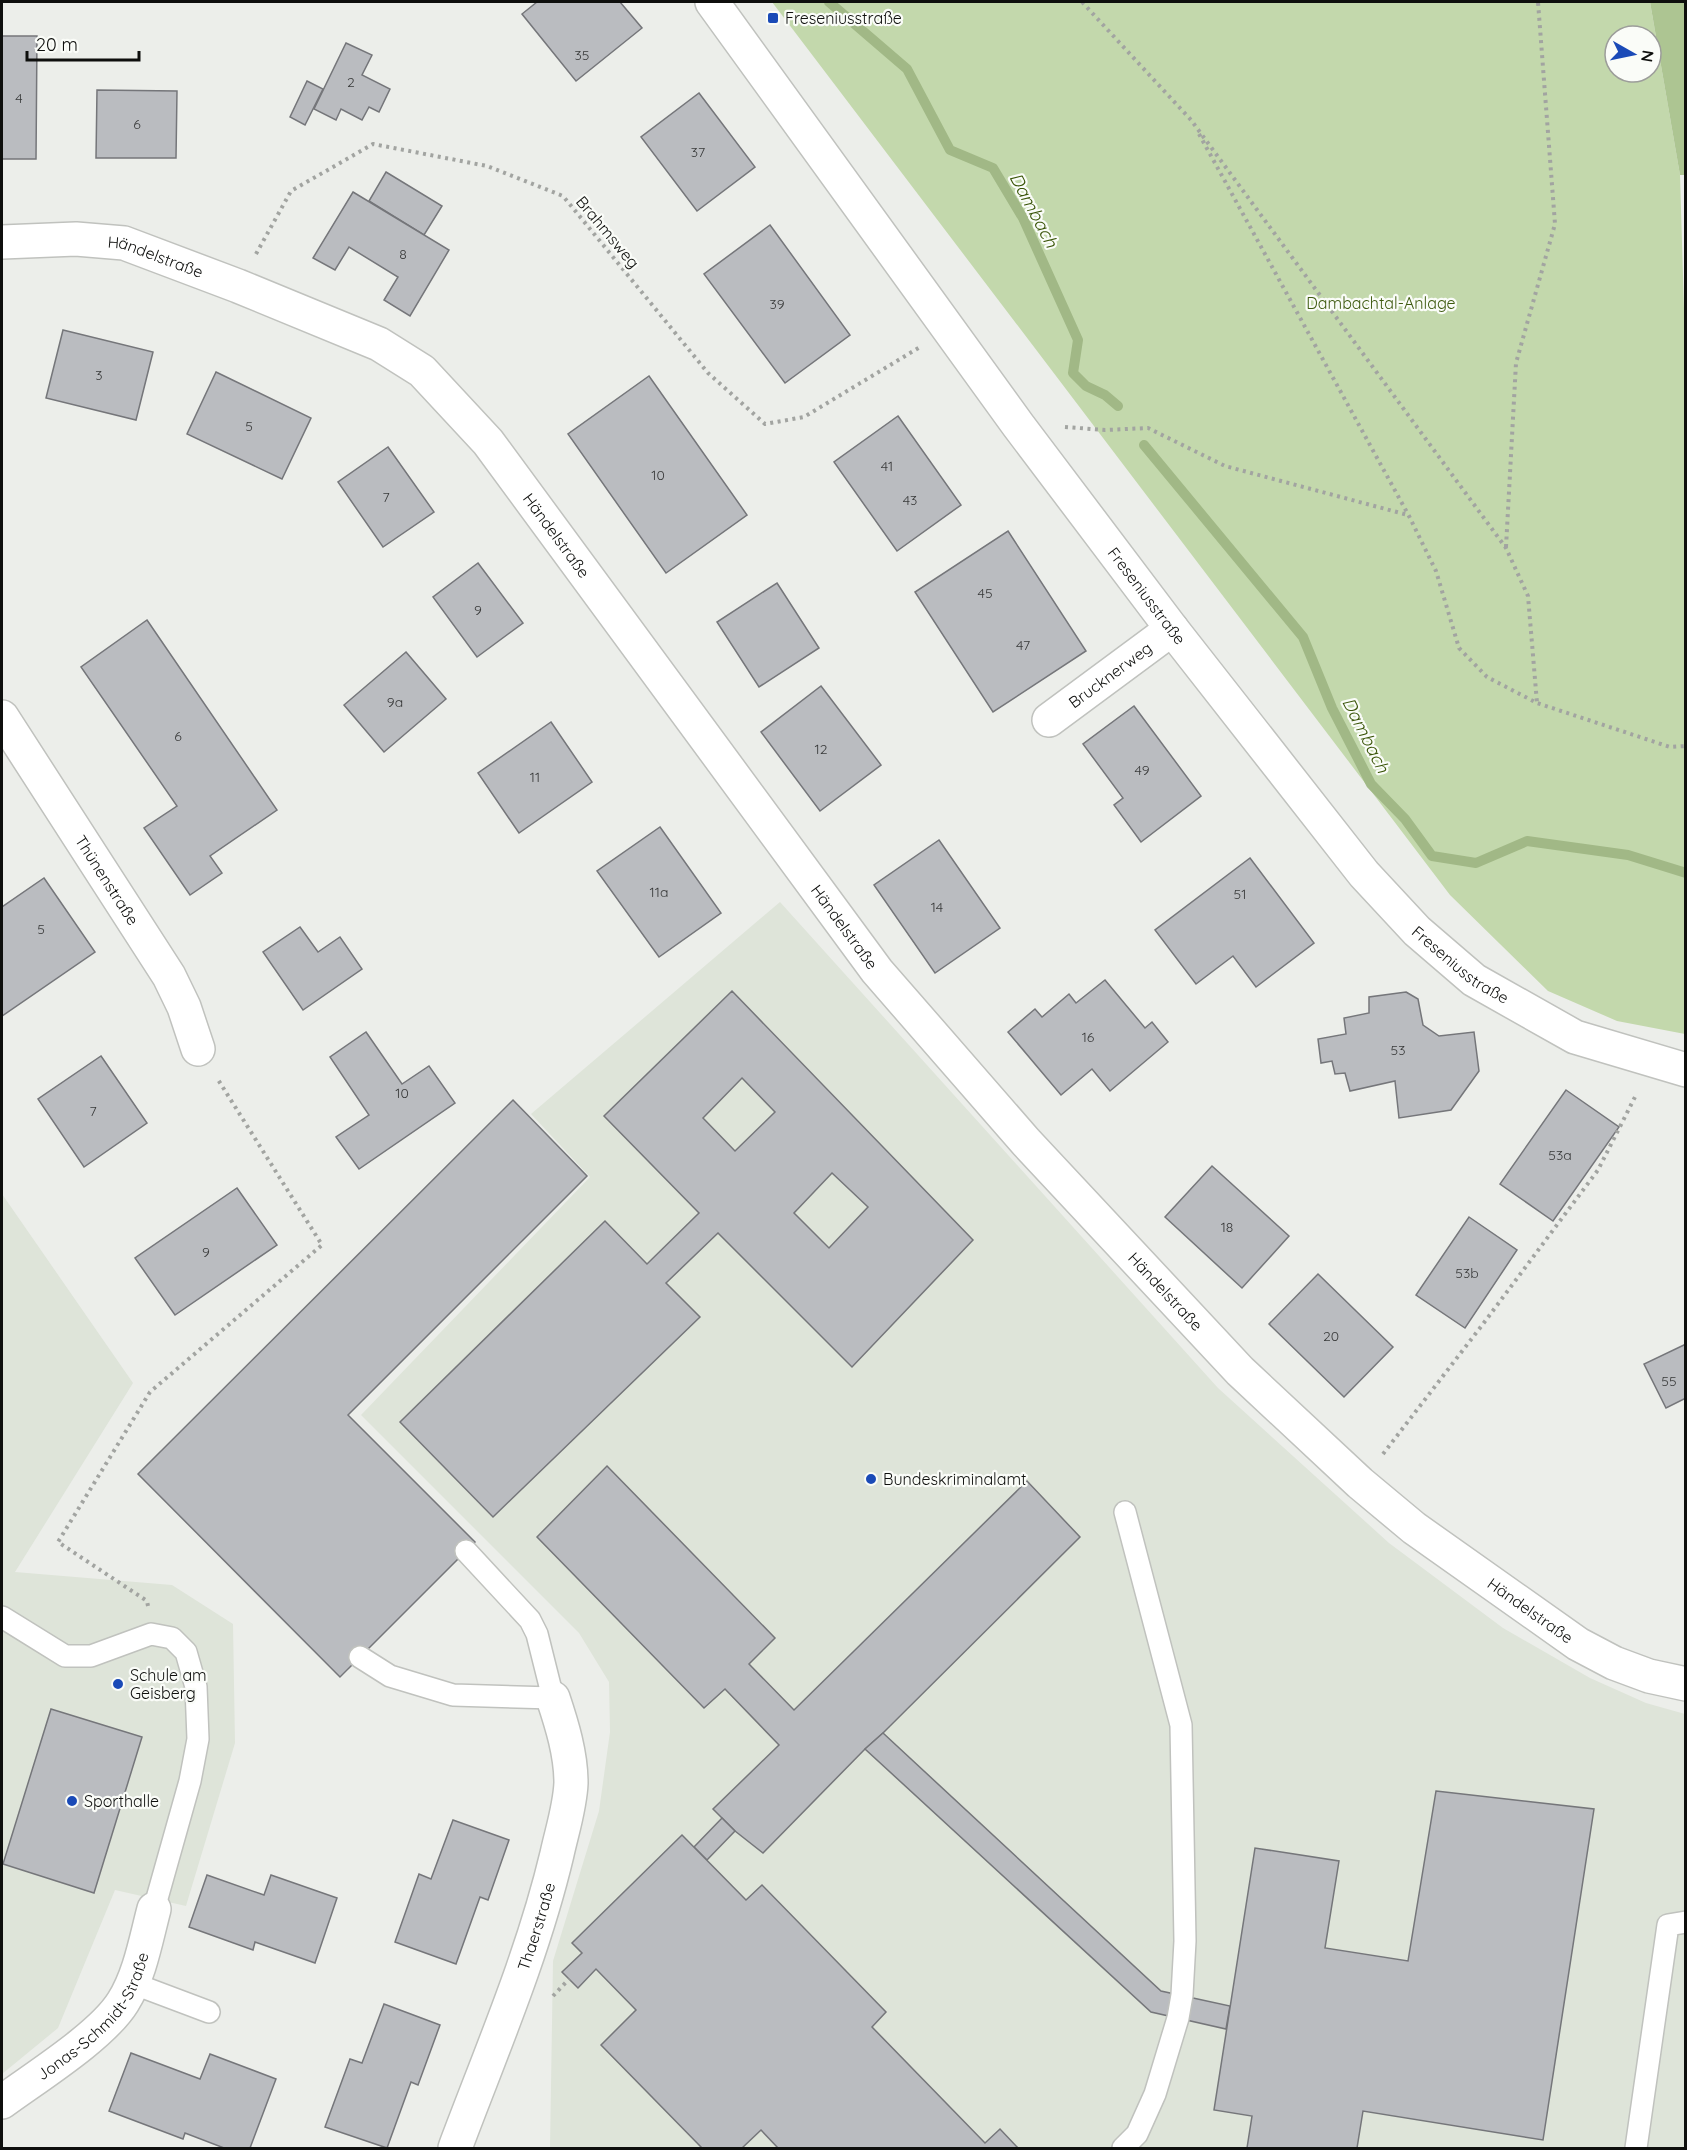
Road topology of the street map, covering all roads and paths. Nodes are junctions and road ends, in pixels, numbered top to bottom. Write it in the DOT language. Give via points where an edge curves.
graph roads {
  1 [pos="712,2"];
  2 [pos="1082,2"];
  3 [pos="1538,2"];
  4 [pos="1191,120"];
  5 [pos="2,242"];
  6 [pos="238,286"];
  7 [pos="948,330"];
  8 [pos="1018,425"];
  9 [pos="1409,516"];
  10 [pos="1506,548"];
  11 [pos="1172,629"];
  12 [pos="1537,703"];
  13 [pos="2,717"];
  14 [pos="1048,720"];
  15 [pos="1686,746"];
  16 [pos="198,1049"];
  17 [pos="1653,1061"];
  18 [pos="1686,1070"];
  19 [pos="1360,1483"];
  20 [pos="1125,1512"];
  21 [pos="466,1551"];
  22 [pos="2,1617"];
  23 [pos="151,1634"];
  24 [pos="360,1657"];
  25 [pos="1686,1684"];
  26 [pos="553,1698"];
  27 [pos="154,1909"];
  28 [pos="1686,1922"];
  29 [pos="569,1979"];
  30 [pos="132,1983"];
  31 [pos="559,1990"];
  32 [pos="208,2012"];
  33 [pos="2,2102"];
  34 [pos="455,2148"];
  35 [pos="1123,2148"];
  36 [pos="1636,2148"];
  1 -- 7 [label="street, Freseniusstraße"];
  2 -- 4 [label="path"];
  3 -- 10 [label="path" via="1555,224 1516,363"];
  4 -- 9 [label="path"];
  4 -- 10 [label="path"];
  5 -- 6 [label="street, Händelstraße" via="76,239 124,243"];
  6 -- 7 [label="path, Brahmsweg" via="291,191 373,144 487,166 562,196 708,373 765,424 804,417"];
  6 -- 19 [label="street, Händelstraße" via="379,344 422,371 474,426 877,971 1026,1142 1240,1371"];
  7 -- 8 [label="street, Freseniusstraße"];
  8 -- 9 [label="path" via="1148,428 1225,466"];
  8 -- 11 [label="street, Freseniusstraße"];
  9 -- 12 [label="path" via="1436,571 1459,648 1487,677"];
  10 -- 12 [label="path" via="1528,596"];
  11 -- 14 [label="street, Brucknerweg"];
  11 -- 17 [label="street, Freseniusstraße" via="1364,874 1417,931 1474,980 1575,1037"];
  12 -- 15 [label="path" via="1670,747"];
  13 -- 16 [label="street, Thünenstraße" via="169,976"];
  16 -- 23 [label="path" via="322,1245 150,1392 58,1542 147,1601"];
  17 -- 18 [label="street, Freseniusstraße"];
  17 -- 19 [label="path" via="1598,1170"];
  19 -- 25 [label="street, Händelstraße" via="1414,1528 1578,1644 1648,1676"];
  20 -- 35 [label="lane" via="1181,1725 1185,1941 1180,2007 1155,2094 1137,2134"];
  21 -- 26 [label="lane" via="530,1620"];
  22 -- 23 [label="lane" via="65,1656 91,1656"];
  23 -- 27 [label="lane" via="172,1638 186,1652 196,1687 198,1738"];
  24 -- 26 [label="lane" via="390,1676 453,1695"];
  26 -- 34 [label="street, Thaerstraße" via="569,1759 571,1784 567,1808 548,1893"];
  27 -- 30 [label="street, Jonas-Schmidt-Straße"];
  28 -- 36 [label="lane" via="1668,1925"];
  29 -- 31 [label="path"];
  30 -- 32 [label="lane"];
  30 -- 33 [label="street, Jonas-Schmidt-Straße" via="123,2003 87,2039"];
}
